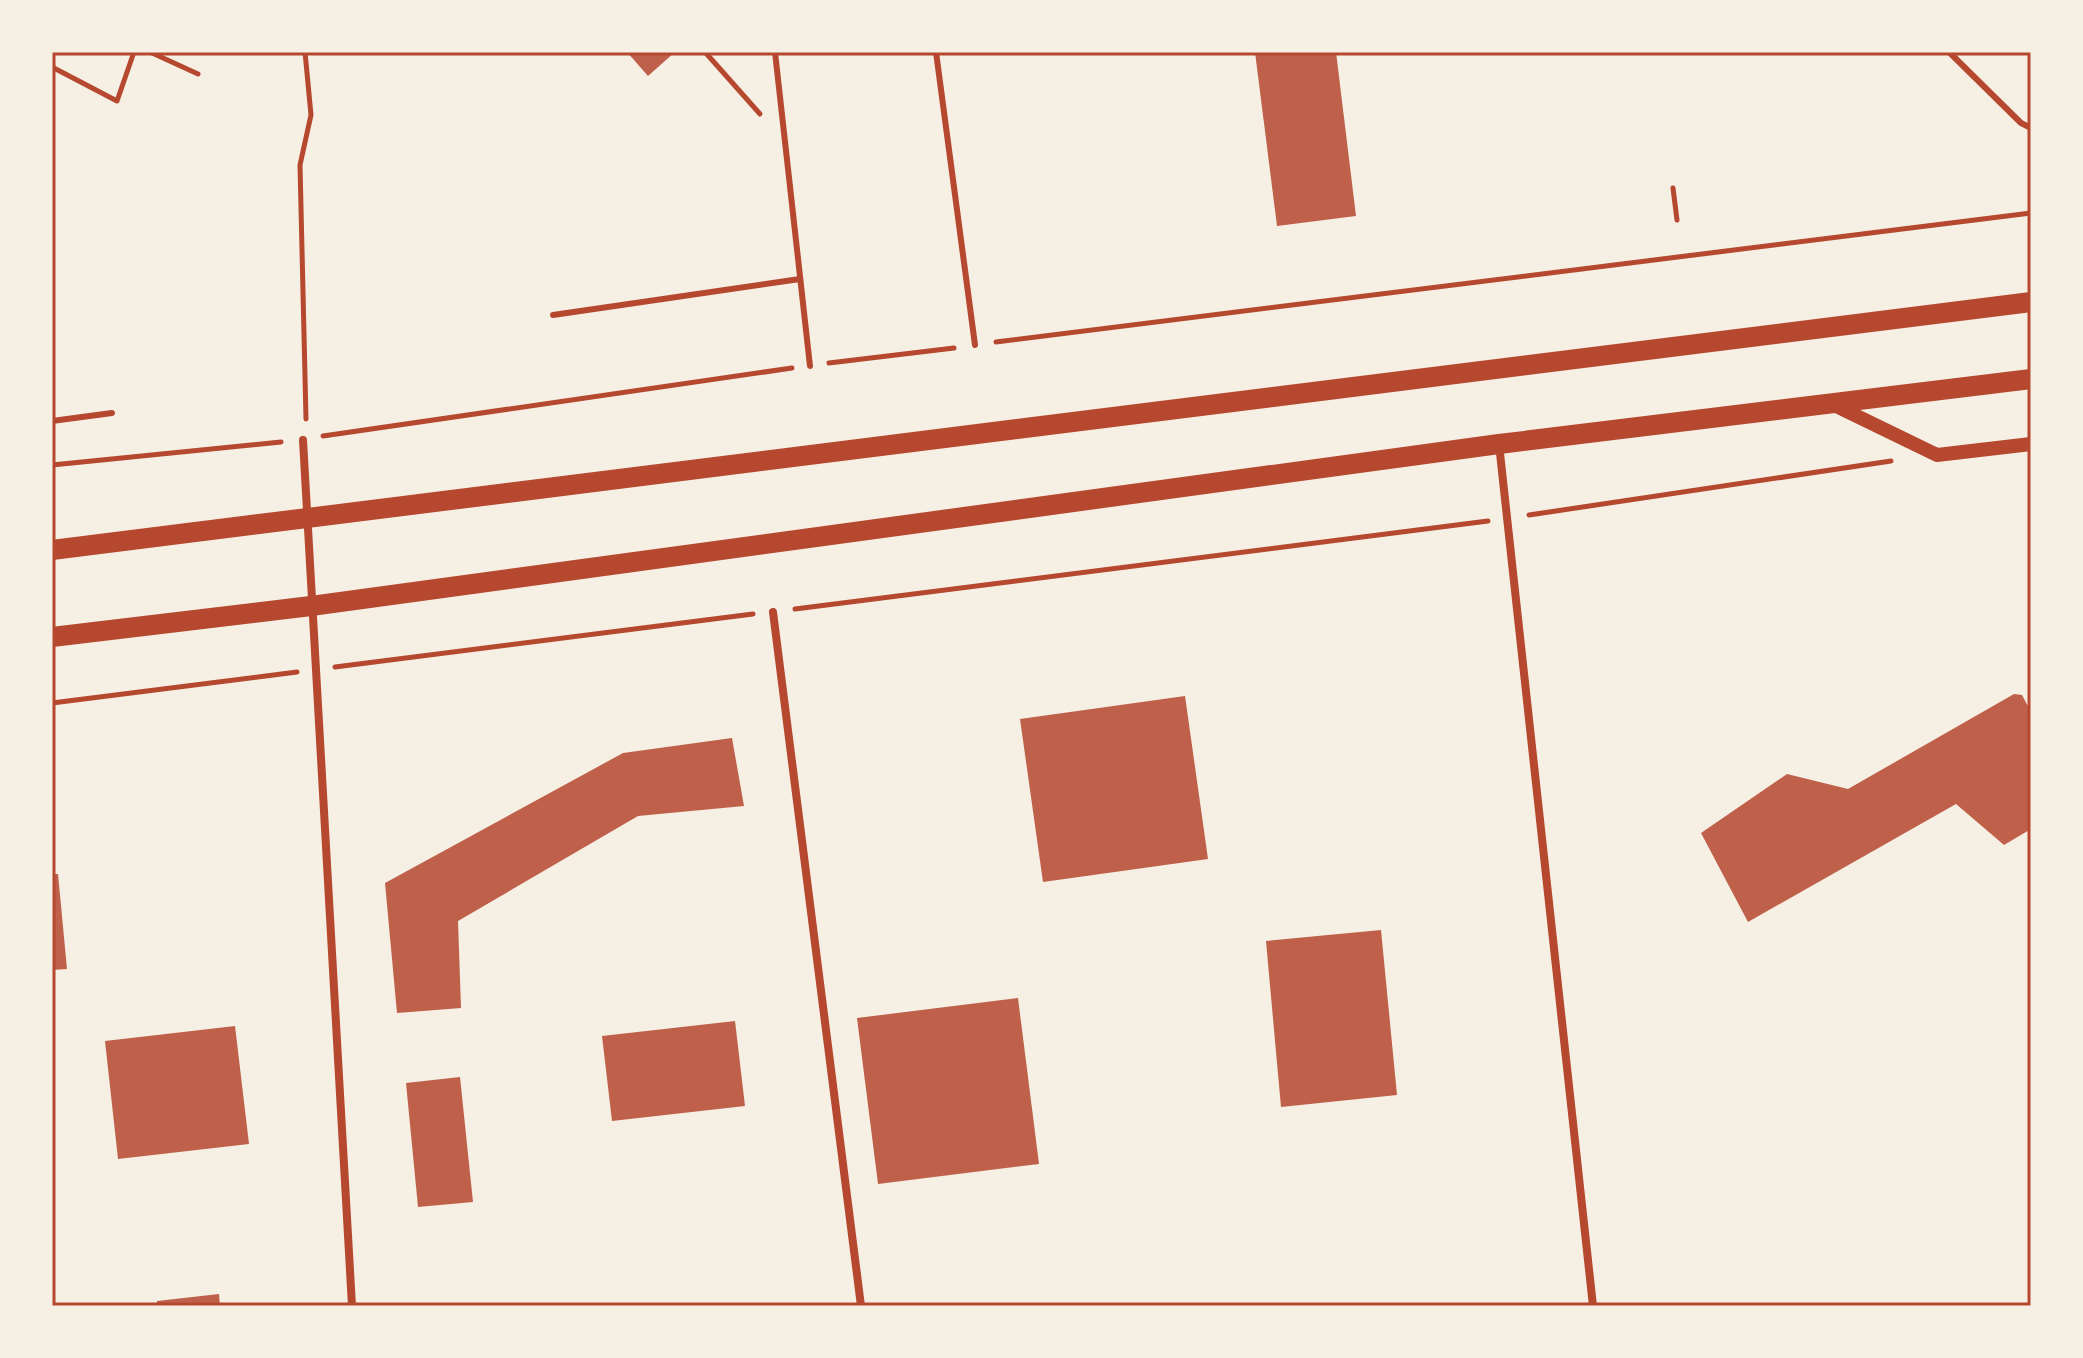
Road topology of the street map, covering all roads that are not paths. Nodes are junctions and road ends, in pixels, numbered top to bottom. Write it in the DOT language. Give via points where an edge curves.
graph roads {
  1 [pos="775,52"];
  2 [pos="936,52"];
  3 [pos="1949,52"];
  4 [pos="2031,128"];
  5 [pos="800,279"];
  6 [pos="2031,302"];
  7 [pos="553,315"];
  8 [pos="975,345"];
  9 [pos="810,366"];
  10 [pos="2031,379"];
  11 [pos="1832,404"];
  12 [pos="112,413"];
  13 [pos="52,421"];
  14 [pos="303,440"];
  15 [pos="1499,444"];
  16 [pos="2031,444"];
  17 [pos="308,519"];
  18 [pos="52,550"];
  19 [pos="311,606"];
  20 [pos="773,612"];
  21 [pos="52,637"];
  22 [pos="352,1306"];
  23 [pos="861,1306"];
  24 [pos="1593,1306"];
  1 -- 5 [label="lane"];
  2 -- 8 [label="lane"];
  3 -- 4 [label="lane"];
  5 -- 7 [label="lane"];
  5 -- 9 [label="lane"];
  6 -- 17 [label="main road"];
  10 -- 11 [label="main road"];
  11 -- 15 [label="main road"];
  11 -- 16 [label="street" via="1937,455"];
  12 -- 13 [label="lane"];
  14 -- 17 [label="street"];
  15 -- 19 [label="main road"];
  15 -- 24 [label="street"];
  17 -- 18 [label="main road"];
  17 -- 19 [label="street"];
  19 -- 21 [label="main road"];
  19 -- 22 [label="street"];
  20 -- 23 [label="street"];
}
